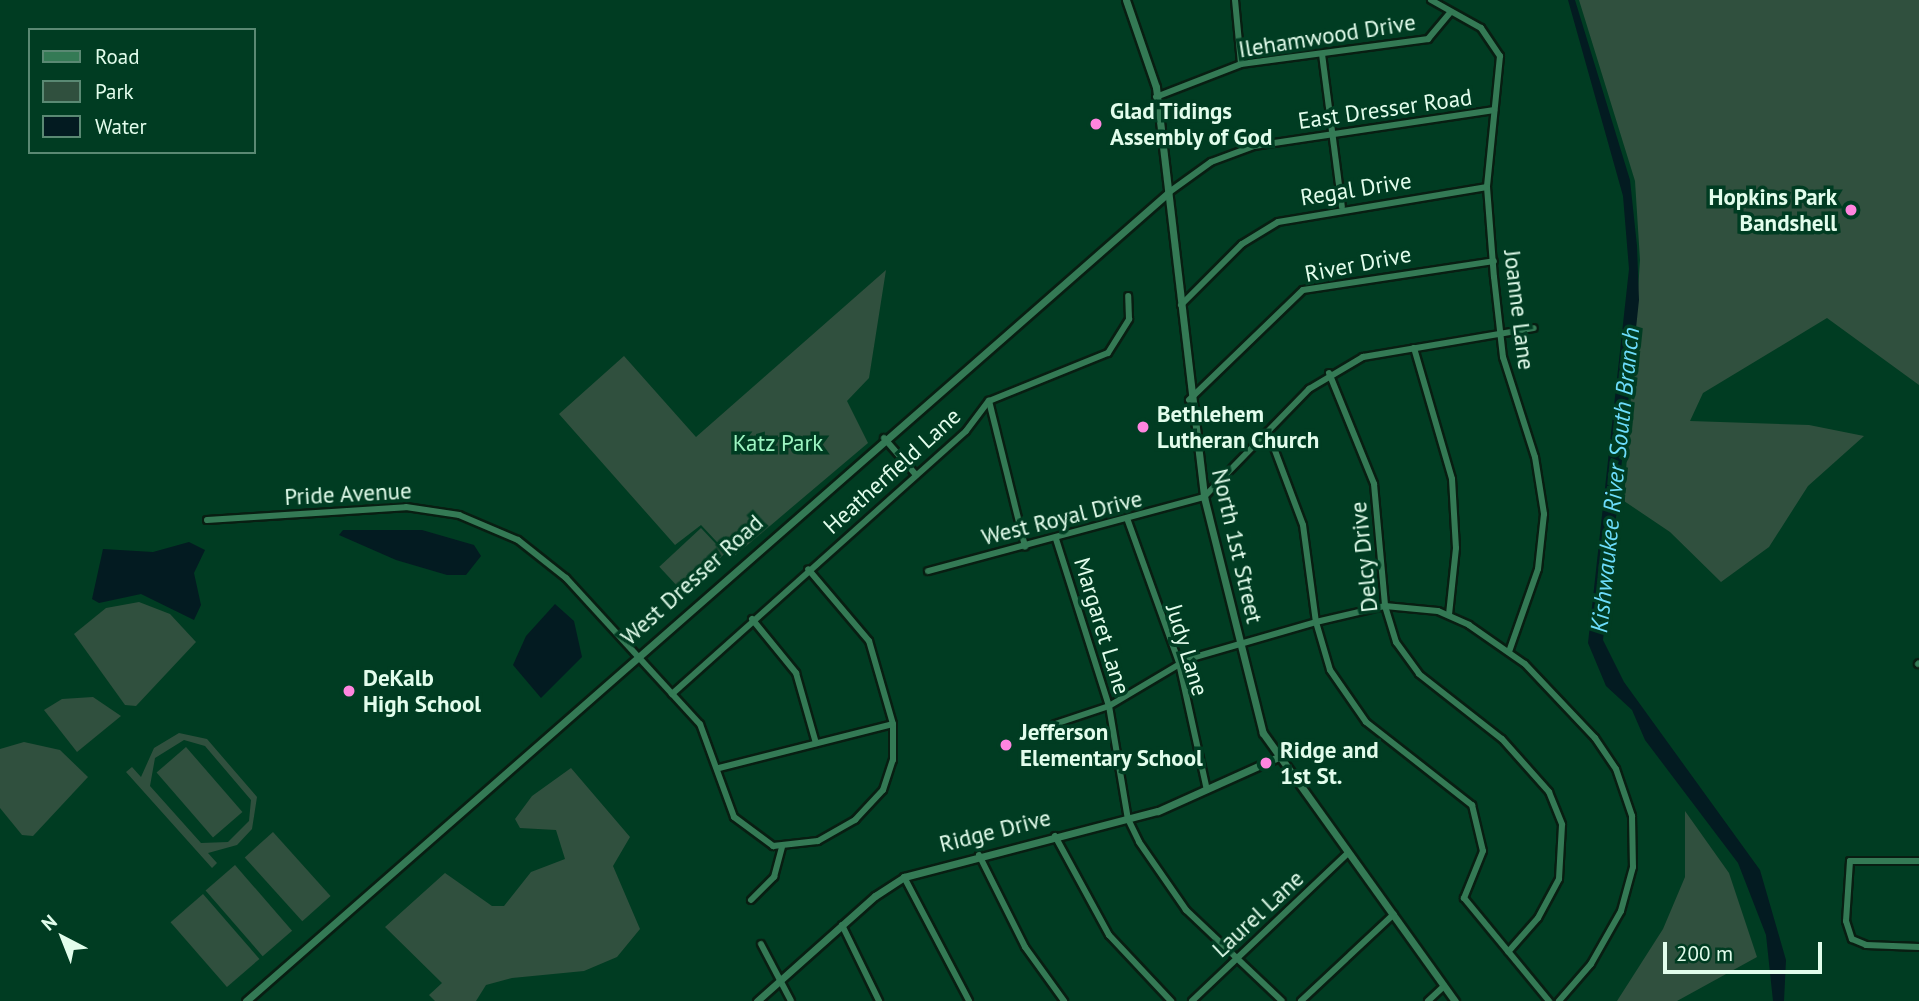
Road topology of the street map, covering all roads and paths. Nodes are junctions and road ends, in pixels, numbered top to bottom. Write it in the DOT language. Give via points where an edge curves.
graph roads {
  1 [pos="1126,0"];
  2 [pos="1235,0"];
  3 [pos="1431,0"];
  4 [pos="1451,12"];
  5 [pos="1322,54"];
  6 [pos="1241,64"];
  7 [pos="1156,97"];
  8 [pos="1494,110"];
  9 [pos="1334,135"];
  10 [pos="1487,187"];
  11 [pos="1168,193"];
  12 [pos="1342,207"];
  13 [pos="1494,261"];
  14 [pos="1128,296"];
  15 [pos="1179,307"];
  16 [pos="1534,328"];
  17 [pos="1500,336"];
  18 [pos="1414,348"];
  19 [pos="1329,373"];
  20 [pos="1189,400"];
  21 [pos="989,401"];
  22 [pos="1268,432"];
  23 [pos="884,438"];
  24 [pos="916,475"];
  25 [pos="1204,497"];
  26 [pos="207,520"];
  27 [pos="1128,521"];
  28 [pos="1056,538"];
  29 [pos="1025,547"];
  30 [pos="808,569"];
  31 [pos="928,572"];
  32 [pos="1385,606"];
  33 [pos="1449,615"];
  34 [pos="751,619"];
  35 [pos="1316,622"];
  36 [pos="1240,642"];
  37 [pos="1509,652"];
  38 [pos="635,655"];
  39 [pos="1178,663"];
  40 [pos="672,694"];
  41 [pos="1109,706"];
  42 [pos="1055,723"];
  43 [pos="892,724"];
  44 [pos="816,743"];
  45 [pos="1276,758"];
  46 [pos="719,768"];
  47 [pos="1207,790"];
  48 [pos="1128,819"];
  49 [pos="1055,836"];
  50 [pos="782,847"];
  51 [pos="1348,853"];
  52 [pos="978,854"];
  53 [pos="1919,861"];
  54 [pos="904,877"];
  55 [pos="751,900"];
  56 [pos="1394,914"];
  57 [pos="842,925"];
  58 [pos="761,944"];
  59 [pos="1919,947"];
  60 [pos="1508,952"];
  61 [pos="1236,957"];
  62 [pos="780,980"];
  63 [pos="1444,986"];
  64 [pos="246,1001"];
  65 [pos="757,1001"];
  66 [pos="792,1001"];
  67 [pos="879,1001"];
  68 [pos="969,1001"];
  69 [pos="1064,1001"];
  70 [pos="1171,1001"];
  71 [pos="1192,1001"];
  72 [pos="1282,1001"];
  73 [pos="1301,1001"];
  74 [pos="1428,1001"];
  75 [pos="1455,1001"];
  76 [pos="1549,1001"];
  77 [pos="1559,1001"];
  1 -- 7 [label="street, North 1st Street"];
  2 -- 6 [label="street"];
  3 -- 4 [label="street, Joanne Lane"];
  4 -- 5 [label="street, Ilehamwood Drive" via="1428,39"];
  4 -- 8 [label="street, Joanne Lane" via="1481,28 1497,46"];
  5 -- 6 [label="street, Ilehamwood Drive"];
  5 -- 9 [label="street"];
  6 -- 7 [label="street, Ilehamwood Drive"];
  7 -- 11 [label="street, North 1st Street"];
  8 -- 9 [label="street, East Dresser Road"];
  8 -- 10 [label="street, Joanne Lane"];
  9 -- 11 [label="street, East Dresser Road" via="1235,152"];
  9 -- 12 [label="street"];
  10 -- 12 [label="street, Regal Drive"];
  10 -- 13 [label="street, Joanne Lane"];
  11 -- 15 [label="street, North 1st Street"];
  11 -- 23 [label="street, West Dresser Road"];
  12 -- 15 [label="street, Regal Drive" via="1265,228"];
  13 -- 17 [label="street, Joanne Lane"];
  13 -- 20 [label="street, River Drive" via="1303,290"];
  14 -- 21 [label="street, Heatherfield Lane" via="1129,318 1108,353"];
  15 -- 20 [label="street, North 1st Street"];
  16 -- 17 [label="street"];
  17 -- 18 [label="street"];
  17 -- 37 [label="street, Joanne Lane" via="1535,457 1544,514 1538,569"];
  18 -- 19 [label="street" via="1363,357"];
  18 -- 33 [label="street" via="1452,479 1456,548"];
  19 -- 22 [label="street"];
  19 -- 32 [label="street, Delcy Drive" via="1374,484"];
  20 -- 25 [label="street, North 1st Street"];
  21 -- 24 [label="street, Heatherfield Lane"];
  21 -- 29 [label="street"];
  22 -- 25 [label="street"];
  22 -- 35 [label="street" via="1303,525"];
  23 -- 24 [label="street"];
  23 -- 38 [label="street, West Dresser Road"];
  24 -- 30 [label="street, Heatherfield Lane"];
  25 -- 27 [label="street, West Royal Drive"];
  25 -- 36 [label="street, North 1st Street"];
  26 -- 38 [label="street, Pride Avenue" via="406,507 476,521 549,561"];
  27 -- 28 [label="street, West Royal Drive"];
  27 -- 39 [label="street, Judy Lane"];
  28 -- 29 [label="street, West Royal Drive"];
  28 -- 41 [label="street, Margaret Lane"];
  29 -- 31 [label="street, West Royal Drive"];
  30 -- 34 [label="street, Heatherfield Lane"];
  30 -- 43 [label="street" via="869,641"];
  32 -- 33 [label="street"];
  32 -- 35 [label="street"];
  32 -- 60 [label="street, Delcy Drive" via="1412,667 1490,727 1555,804 1564,832 1562,872 1538,919"];
  33 -- 37 [label="street"];
  34 -- 40 [label="street, Heatherfield Lane"];
  34 -- 44 [label="street" via="796,673"];
  35 -- 36 [label="street"];
  35 -- 60 [label="street" via="1330,670 1359,715 1459,791 1475,811 1483,851 1464,896"];
  36 -- 39 [label="street"];
  36 -- 45 [label="street, North 1st Street" via="1260,722"];
  37 -- 77 [label="street" via="1604,749 1632,816 1633,867 1621,911 1591,964"];
  38 -- 40 [label="street, Pride Avenue"];
  38 -- 64 [label="street, West Dresser Road"];
  39 -- 41 [label="street"];
  39 -- 47 [label="street, Judy Lane"];
  40 -- 46 [label="street, Pride Avenue" via="706,732"];
  41 -- 42 [label="street"];
  41 -- 48 [label="street, Margaret Lane"];
  43 -- 44 [label="street"];
  43 -- 50 [label="street" via="891,770 871,807 828,837"];
  44 -- 46 [label="street"];
  45 -- 47 [label="street, Ridge Drive"];
  45 -- 51 [label="street, North 1st Street"];
  46 -- 50 [label="street, Pride Avenue" via="740,824 764,843"];
  47 -- 48 [label="street, Ridge Drive"];
  48 -- 49 [label="street, Ridge Drive"];
  48 -- 61 [label="street, Margaret Lane" via="1172,894"];
  49 -- 52 [label="street, Ridge Drive"];
  49 -- 70 [label="street" via="1109,935"];
  50 -- 55 [label="street" via="774,877"];
  51 -- 56 [label="street, North 1st Street"];
  51 -- 61 [label="street, Laurel Lane"];
  52 -- 54 [label="street, Ridge Drive"];
  52 -- 69 [label="street" via="1025,947"];
  53 -- 59 [label="street" via="1854,858 1848,884 1852,939"];
  54 -- 57 [label="street, Ridge Drive"];
  54 -- 68 [label="street"];
  56 -- 63 [label="street, North 1st Street"];
  56 -- 73 [label="street"];
  57 -- 62 [label="street, Ridge Drive"];
  57 -- 67 [label="street"];
  58 -- 62 [label="street"];
  60 -- 76 [label="street"];
  61 -- 71 [label="street, Laurel Lane"];
  61 -- 72 [label="street, Margaret Lane"];
  62 -- 65 [label="street, Ridge Drive"];
  62 -- 66 [label="street"];
  63 -- 74 [label="street"];
  63 -- 75 [label="street, North 1st Street"];
}
